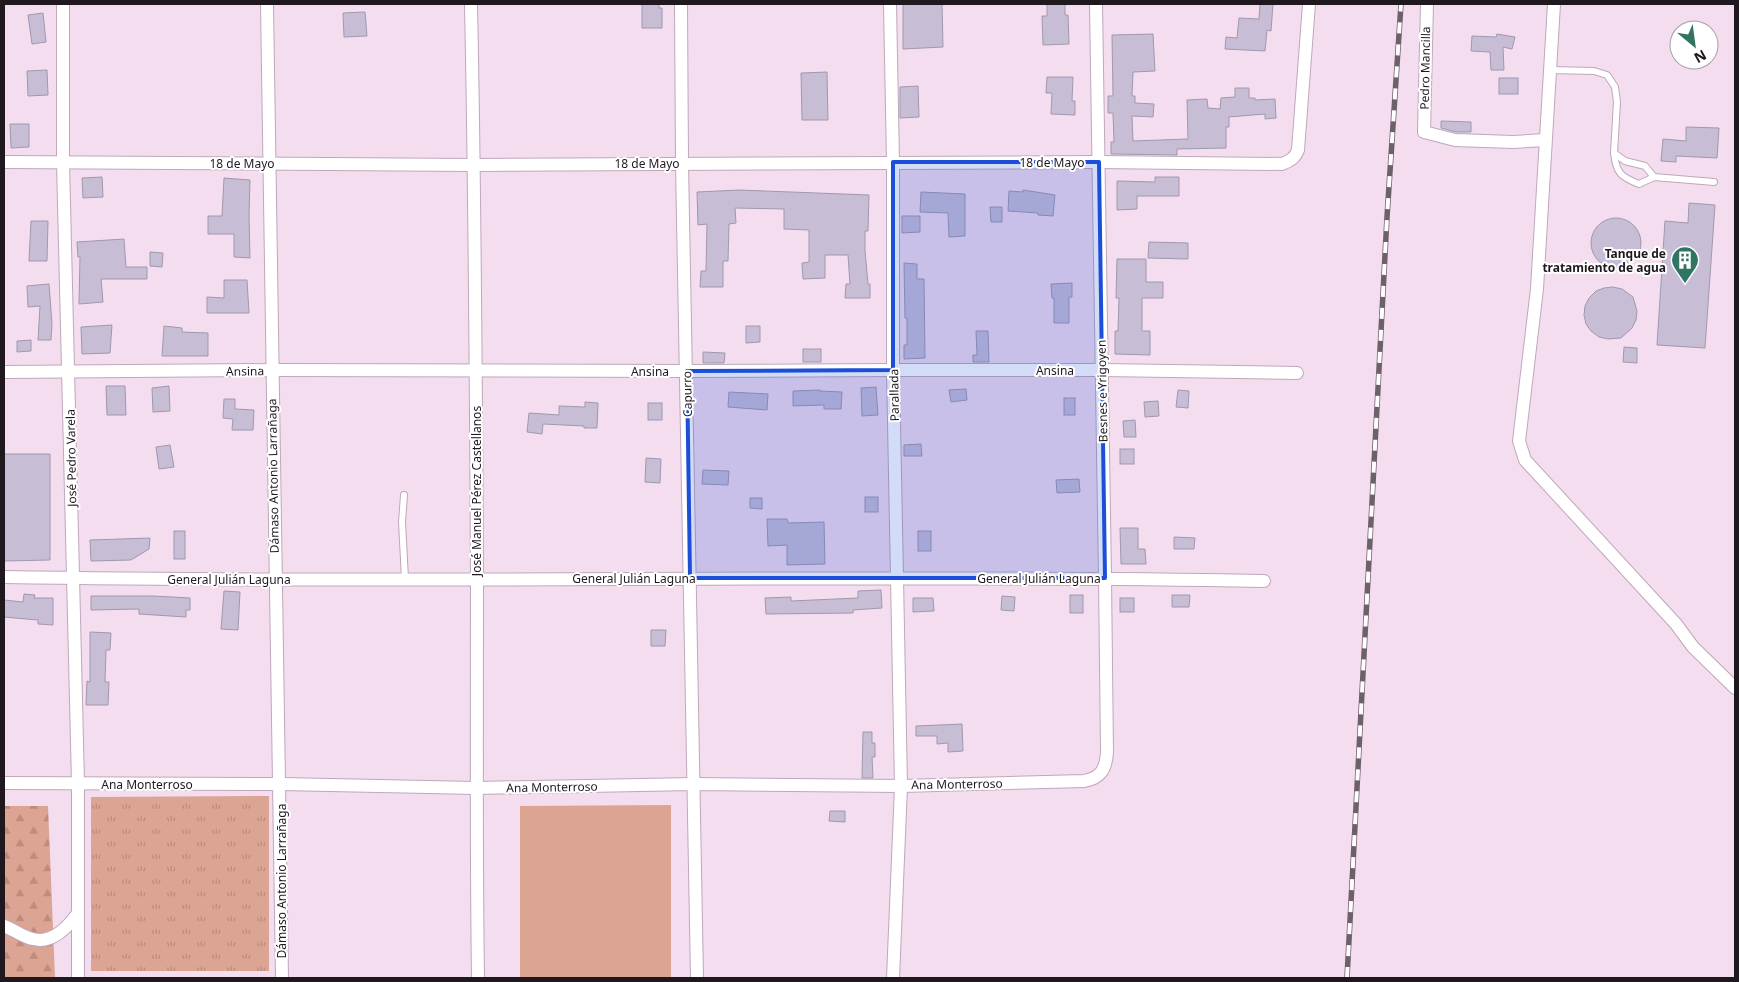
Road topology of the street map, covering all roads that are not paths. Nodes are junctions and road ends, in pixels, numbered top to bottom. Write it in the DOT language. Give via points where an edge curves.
graph roads {
  1 [pos="63,4"];
  2 [pos="267,4"];
  3 [pos="471,4"];
  4 [pos="681,4"];
  5 [pos="890,4"];
  6 [pos="1096,4"];
  7 [pos="1309,4"];
  8 [pos="1427,4"];
  9 [pos="1554,4"];
  10 [pos="1550,70"];
  11 [pos="1545,140"];
  12 [pos="1614,153"];
  13 [pos="4,162"];
  14 [pos="63,162"];
  15 [pos="893,162"];
  16 [pos="1099,162"];
  17 [pos="268,163"];
  18 [pos="682,163"];
  19 [pos="474,165"];
  20 [pos="1654,177"];
  21 [pos="1714,182"];
  22 [pos="271,370"];
  23 [pos="893,370"];
  24 [pos="1102,370"];
  25 [pos="476,371"];
  26 [pos="687,371"];
  27 [pos="4,372"];
  28 [pos="69,372"];
  29 [pos="1297,373"];
  30 [pos="404,495"];
  31 [pos="4,577"];
  32 [pos="72,578"];
  33 [pos="477,578"];
  34 [pos="690,578"];
  35 [pos="898,578"];
  36 [pos="1105,578"];
  37 [pos="275,579"];
  38 [pos="405,579"];
  39 [pos="1264,581"];
  40 [pos="1735,688"];
  41 [pos="1099,776"];
  42 [pos="4,783"];
  43 [pos="78,783"];
  44 [pos="280,784"];
  45 [pos="693,784"];
  46 [pos="901,786"];
  47 [pos="476,788"];
  48 [pos="78,913"];
  49 [pos="4,926"];
  50 [pos="78,978"];
  51 [pos="282,978"];
  52 [pos="478,978"];
  53 [pos="697,978"];
  54 [pos="893,978"];
  1 -- 14 [label="street, José Pedro Varela"];
  2 -- 17 [label="street, Dámaso Antonio Larrañaga"];
  3 -- 19 [label="street, José Manuel Pérez Castellanos"];
  4 -- 18 [label="street, Capurro"];
  5 -- 15 [label="street, Parallada"];
  6 -- 16 [label="street, Besnes e Yrigoyen"];
  7 -- 16 [label="street, 18 de Mayo" via="1298,150 1290,160 1272,165"];
  8 -- 11 [label="street, Pedro Mancilla" via="1424,132 1455,140"];
  9 -- 10 [label="street"];
  10 -- 11 [label="street"];
  10 -- 12 [label="lane" via="1594,71 1608,75 1615,87 1617,102"];
  11 -- 40 [label="street" via="1537,289 1519,441 1525,460 1676,624 1693,647"];
  12 -- 20 [label="lane" via="1631,163 1645,166"];
  12 -- 20 [label="lane" via="1624,179 1639,184"];
  13 -- 14 [label="street, 18 de Mayo"];
  14 -- 17 [label="street, 18 de Mayo"];
  14 -- 28 [label="street, José Pedro Varela"];
  15 -- 16 [label="street, 18 de Mayo"];
  15 -- 18 [label="street, 18 de Mayo"];
  15 -- 23 [label="street, Parallada"];
  16 -- 24 [label="street, Besnes e Yrigoyen"];
  17 -- 19 [label="street, 18 de Mayo"];
  17 -- 22 [label="street, Dámaso Antonio Larrañaga"];
  18 -- 19 [label="street, 18 de Mayo"];
  18 -- 26 [label="street, Capurro"];
  19 -- 25 [label="street, José Manuel Pérez Castellanos"];
  20 -- 21 [label="lane"];
  22 -- 25 [label="street, Ansina"];
  22 -- 28 [label="street, Ansina"];
  22 -- 37 [label="street, Dámaso Antonio Larrañaga"];
  23 -- 24 [label="street, Ansina"];
  23 -- 26 [label="street, Ansina"];
  23 -- 35 [label="street, Parallada"];
  24 -- 29 [label="street, Ansina"];
  24 -- 36 [label="street, Besnes e Yrigoyen"];
  25 -- 26 [label="street, Ansina"];
  25 -- 33 [label="street, José Manuel Pérez Castellanos"];
  26 -- 34 [label="street, Capurro"];
  27 -- 28 [label="street, Ansina"];
  28 -- 32 [label="street, José Pedro Varela"];
  30 -- 38 [label="lane"];
  31 -- 32 [label="street, General Julián Laguna"];
  32 -- 37 [label="street, General Julián Laguna"];
  32 -- 43 [label="street, José Pedro Varela"];
  33 -- 34 [label="street, General Julián Laguna"];
  33 -- 38 [label="street, General Julián Laguna"];
  33 -- 47 [label="street, José Manuel Pérez Castellanos"];
  34 -- 35 [label="street, General Julián Laguna"];
  34 -- 45 [label="street, Capurro"];
  35 -- 36 [label="street, General Julián Laguna"];
  35 -- 46 [label="street, Parallada"];
  36 -- 39 [label="street, General Julián Laguna"];
  36 -- 41 [label="street, Besnes e Yrigoyen" via="1106,760"];
  37 -- 38 [label="street, General Julián Laguna"];
  37 -- 44 [label="street, Dámaso Antonio Larrañaga"];
  41 -- 46 [label="street, Ana Monterroso" via="1084,781"];
  42 -- 43 [label="street, Ana Monterroso"];
  43 -- 44 [label="street, Ana Monterroso"];
  43 -- 48 [label="street, José Pedro Varela"];
  44 -- 47 [label="street, Ana Monterroso"];
  44 -- 51 [label="street, Dámaso Antonio Larrañaga"];
  45 -- 46 [label="street, Ana Monterroso"];
  45 -- 47 [label="street, Ana Monterroso"];
  45 -- 53 [label="street, Capurro"];
  46 -- 54 [label="street, Parallada"];
  47 -- 52 [label="street, José Manuel Pérez Castellanos"];
  48 -- 49 [label="street" via="64,930 48,939 32,940"];
  48 -- 50 [label="street, José Pedro Varela"];
}
